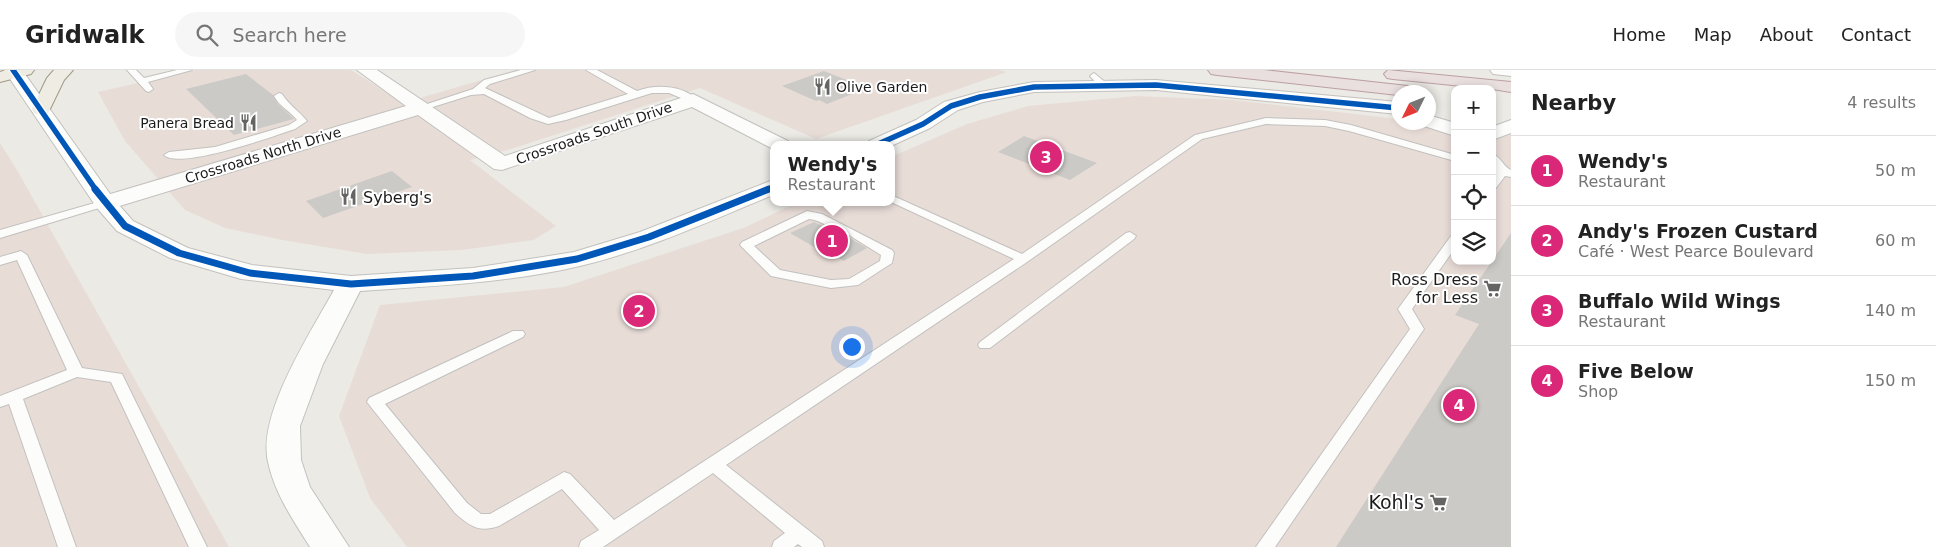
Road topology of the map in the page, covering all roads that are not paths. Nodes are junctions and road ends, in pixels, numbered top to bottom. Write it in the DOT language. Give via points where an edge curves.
graph roads {
  1 [pos="64,70"];
  2 [pos="130,70"];
  3 [pos="188,70"];
  4 [pos="366,70"];
  5 [pos="531,70"];
  6 [pos="590,70"];
  7 [pos="1217,70"];
  8 [pos="1354,70"];
  9 [pos="1499,70"];
  10 [pos="1511,71"];
  11 [pos="13,72"];
  12 [pos="142,81"];
  13 [pos="1511,87"];
  14 [pos="149,88"];
  15 [pos="1391,89"];
  16 [pos="477,90"];
  17 [pos="636,94"];
  18 [pos="1436,95"];
  19 [pos="279,96"];
  20 [pos="1451,96"];
  21 [pos="693,100"];
  22 [pos="1496,100"];
  23 [pos="1511,102"];
  24 [pos="1375,105"];
  25 [pos="1391,107"];
  26 [pos="420,108"];
  27 [pos="41,109"];
  28 [pos="1391,110"];
  29 [pos="1436,112"];
  30 [pos="295,113"];
  31 [pos="1451,114"];
  32 [pos="1496,118"];
  33 [pos="1511,120"];
  34 [pos="1436,124"];
  35 [pos="1511,126"];
  36 [pos="1451,129"];
  37 [pos="1496,132"];
  38 [pos="773,141"];
  39 [pos="885,141"];
  40 [pos="169,155"];
  41 [pos="1451,157"];
  42 [pos="770,189"];
  43 [pos="895,200"];
  44 [pos="105,203"];
  45 [pos="0,234"];
  46 [pos="1130,236"];
  47 [pos="869,243"];
  48 [pos="1451,245"];
  49 [pos="1023,258"];
  50 [pos="0,261"];
  51 [pos="351,284"];
  52 [pos="518,334"];
  53 [pos="985,345"];
  54 [pos="76,372"];
  55 [pos="7,399"];
  56 [pos="713,464"];
  57 [pos="612,531"];
  58 [pos="798,533"];
  59 [pos="66,547"];
  60 [pos="198,547"];
  61 [pos="330,547"];
  62 [pos="588,547"];
  63 [pos="781,547"];
  64 [pos="815,547"];
  65 [pos="1265,547"];
  1 -- 27 [label="main road" via="56,78"];
  2 -- 12 [label="lane"];
  3 -- 12 [label="lane"];
  4 -- 26 [label="street, Crossroads South Drive"];
  5 -- 16 [label="lane" via="487,82"];
  6 -- 17 [label="lane"];
  7 -- 15 [label="highway"];
  8 -- 13 [label="highway"];
  9 -- 10 [label="street"];
  11 -- 27 [label="street"];
  12 -- 14 [label="lane"];
  16 -- 17 [label="lane" via="494,94 533,116 548,120"];
  16 -- 26 [label="lane"];
  17 -- 21 [label="lane" via="664,89"];
  18 -- 20 [label="highway"];
  19 -- 30 [label="lane"];
  21 -- 26 [label="street, Crossroads South Drive" via="502,164"];
  21 -- 38 [label="street, Crossroads South Drive"];
  22 -- 23 [label="highway"];
  24 -- 25 [label="street"];
  24 -- 28 [label="street"];
  24 -- 39 [label="street" via="1239,91 1095,82 923,124"];
  26 -- 44 [label="street, Crossroads North Drive"];
  27 -- 44 [label="street"];
  29 -- 31 [label="street"];
  30 -- 40 [label="lane" via="302,120 292,127 215,150"];
  32 -- 33 [label="street"];
  34 -- 36 [label="street"];
  35 -- 37 [label="street"];
  41 -- 49 [label="lane" via="1351,128 1325,123 1266,121 1199,137"];
  42 -- 51 [label="street" via="649,237 577,259 473,276"];
  43 -- 49 [label="lane"];
  44 -- 45 [label="lane"];
  44 -- 51 [label="street" via="125,226 178,253 250,273"];
  46 -- 53 [label="lane"];
  47 -- 47 [label="lane" via="888,253 886,263 853,282 842,284 776,273 746,245 807,215 818,216"];
  48 -- 65 [label="lane" via="1405,309 1418,329"];
  49 -- 56 [label="lane"];
  50 -- 54 [label="lane" via="21,255"];
  51 -- 61 [label="street" via="308,364 284,426 284,460 294,491"];
  52 -- 57 [label="lane" via="375,402 461,508 477,521 493,521 564,479"];
  54 -- 55 [label="lane"];
  54 -- 60 [label="lane" via="117,378"];
  55 -- 59 [label="lane"];
  56 -- 57 [label="lane"];
  56 -- 58 [label="lane"];
  57 -- 62 [label="lane"];
  58 -- 63 [label="lane"];
  58 -- 64 [label="lane"];
}
